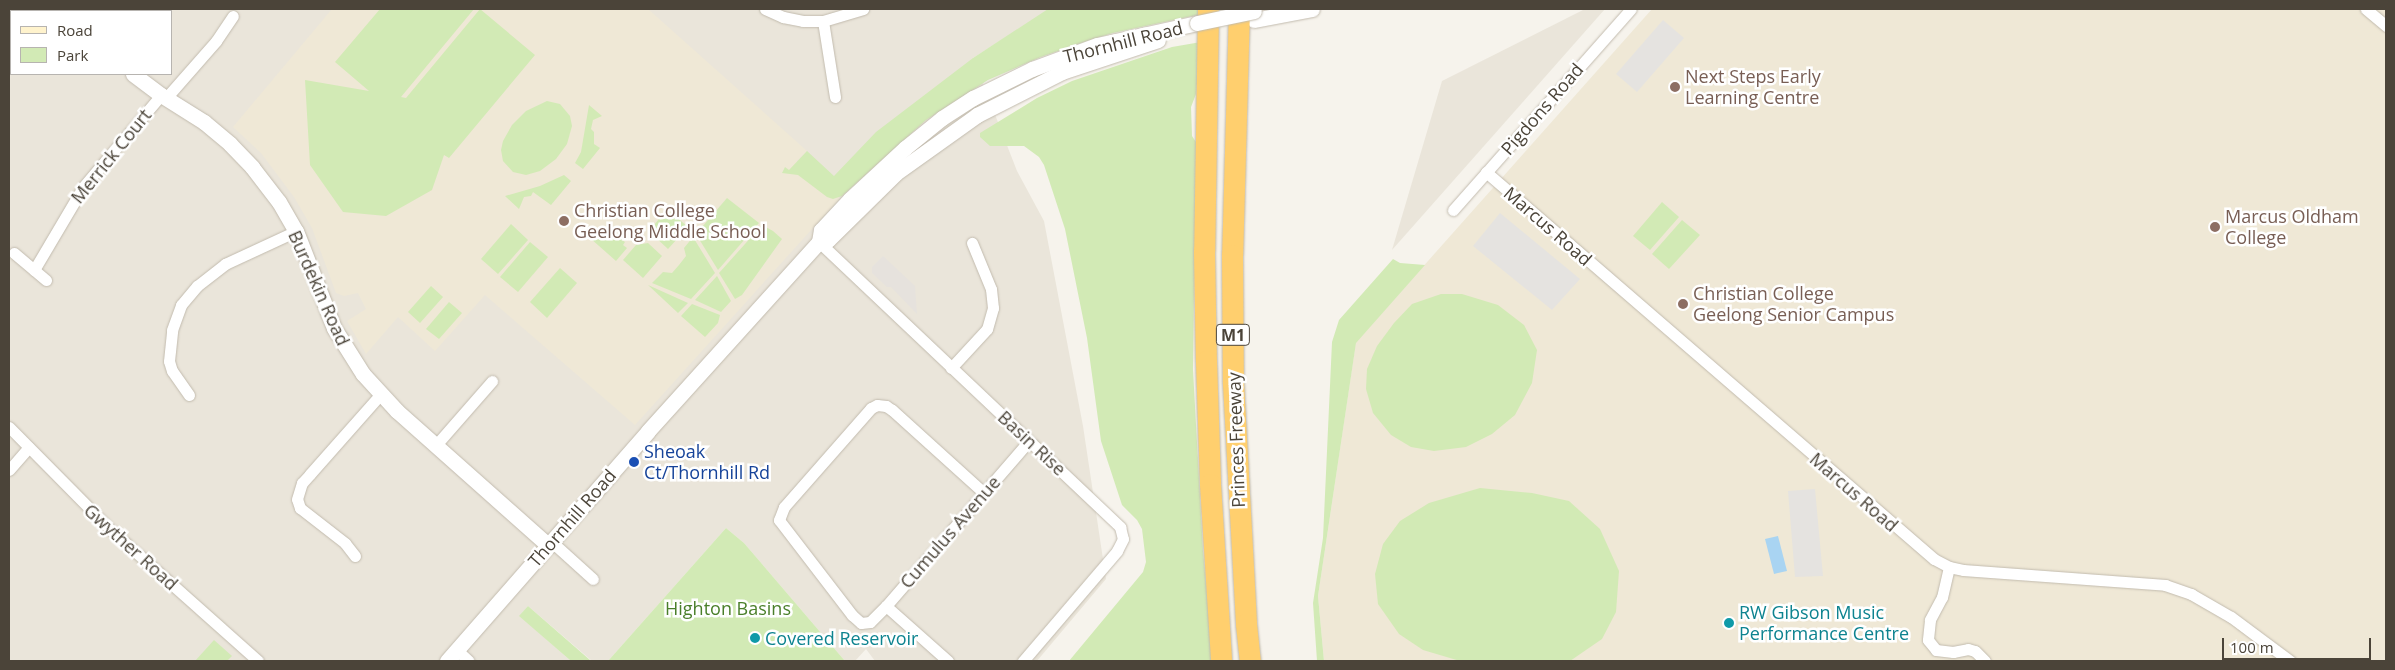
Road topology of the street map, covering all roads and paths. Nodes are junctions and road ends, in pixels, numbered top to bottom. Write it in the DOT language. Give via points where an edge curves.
graph roads {
  1 [pos="765,9"];
  2 [pos="863,9"];
  3 [pos="1312,9"];
  4 [pos="1631,9"];
  5 [pos="2366,9"];
  6 [pos="1254,12"];
  7 [pos="233,16"];
  8 [pos="1201,21"];
  9 [pos="823,22"];
  10 [pos="2386,26"];
  11 [pos="134,75"];
  12 [pos="163,97"];
  13 [pos="835,98"];
  14 [pos="1486,172"];
  15 [pos="1453,210"];
  16 [pos="296,232"];
  17 [pos="819,242"];
  18 [pos="972,243"];
  19 [pos="14,253"];
  20 [pos="34,270"];
  21 [pos="46,280"];
  22 [pos="951,368"];
  23 [pos="492,381"];
  24 [pos="189,395"];
  25 [pos="380,395"];
  26 [pos="9,427"];
  27 [pos="1029,441"];
  28 [pos="436,445"];
  29 [pos="29,447"];
  30 [pos="9,470"];
  31 [pos="984,493"];
  32 [pos="550,544"];
  33 [pos="355,556"];
  34 [pos="1949,568"];
  35 [pos="594,579"];
  36 [pos="886,606"];
  37 [pos="452,656"];
  38 [pos="258,661"];
  39 [pos="469,661"];
  40 [pos="948,661"];
  41 [pos="1023,661"];
  42 [pos="1221,661"];
  43 [pos="1250,661"];
  44 [pos="1985,661"];
  45 [pos="2290,661"];
  1 -- 9 [label="street" via="803,21"];
  2 -- 9 [label="street"];
  3 -- 6 [label="street"];
  4 -- 14 [label="street, Pigdons Road"];
  5 -- 10 [label="street"];
  6 -- 8 [label="street, Thornhill Road"];
  6 -- 43 [label="highway, Princes Freeway / M1" via="1232,255 1233,383"];
  7 -- 12 [label="street, Merrick Court" via="216,41"];
  8 -- 17 [label="street, Thornhill Road" via="1075,66 996,104 896,173 828,240"];
  8 -- 42 [label="highway, Princes Freeway / M1" via="1205,352"];
  9 -- 13 [label="street"];
  11 -- 12 [label="street, Burdekin Road"];
  12 -- 16 [label="street, Burdekin Road" via="204,122 230,144 267,185"];
  12 -- 20 [label="street, Merrick Court" via="106,157"];
  14 -- 15 [label="street, Pigdons Road"];
  14 -- 34 [label="street, Marcus Road" via="1912,542"];
  16 -- 24 [label="street" via="225,264 197,286 181,305 172,330 169,361"];
  16 -- 25 [label="street, Burdekin Road" via="334,328"];
  17 -- 22 [label="street, Basin Rise"];
  17 -- 32 [label="street, Thornhill Road"];
  18 -- 22 [label="street" via="991,289 992,313 987,329"];
  19 -- 20 [label="street"];
  20 -- 21 [label="street"];
  22 -- 27 [label="street, Basin Rise"];
  23 -- 28 [label="street"];
  25 -- 28 [label="street, Burdekin Road"];
  25 -- 33 [label="street" via="302,483 297,499 300,508 345,543"];
  26 -- 29 [label="street, Gwyther Road"];
  27 -- 31 [label="street, Cumulus Avenue"];
  27 -- 41 [label="street, Basin Rise" via="1123,533 1117,551"];
  28 -- 32 [label="street, Burdekin Road"];
  29 -- 30 [label="street"];
  29 -- 38 [label="street, Gwyther Road" via="112,530"];
  31 -- 36 [label="street, Cumulus Avenue"];
  31 -- 36 [label="street, Cumulus Avenue" via="892,410 878,405 871,408 784,507 779,520 852,615 861,622 870,622"];
  32 -- 35 [label="street"];
  32 -- 37 [label="street, Thornhill Road"];
  34 -- 44 [label="street" via="1942,597 1930,620 1928,640 1936,650 1975,651"];
  34 -- 45 [label="street, Marcus Road" via="2165,584 2191,594 2231,617"];
  36 -- 40 [label="street"];
  37 -- 39 [label="street"];
}
